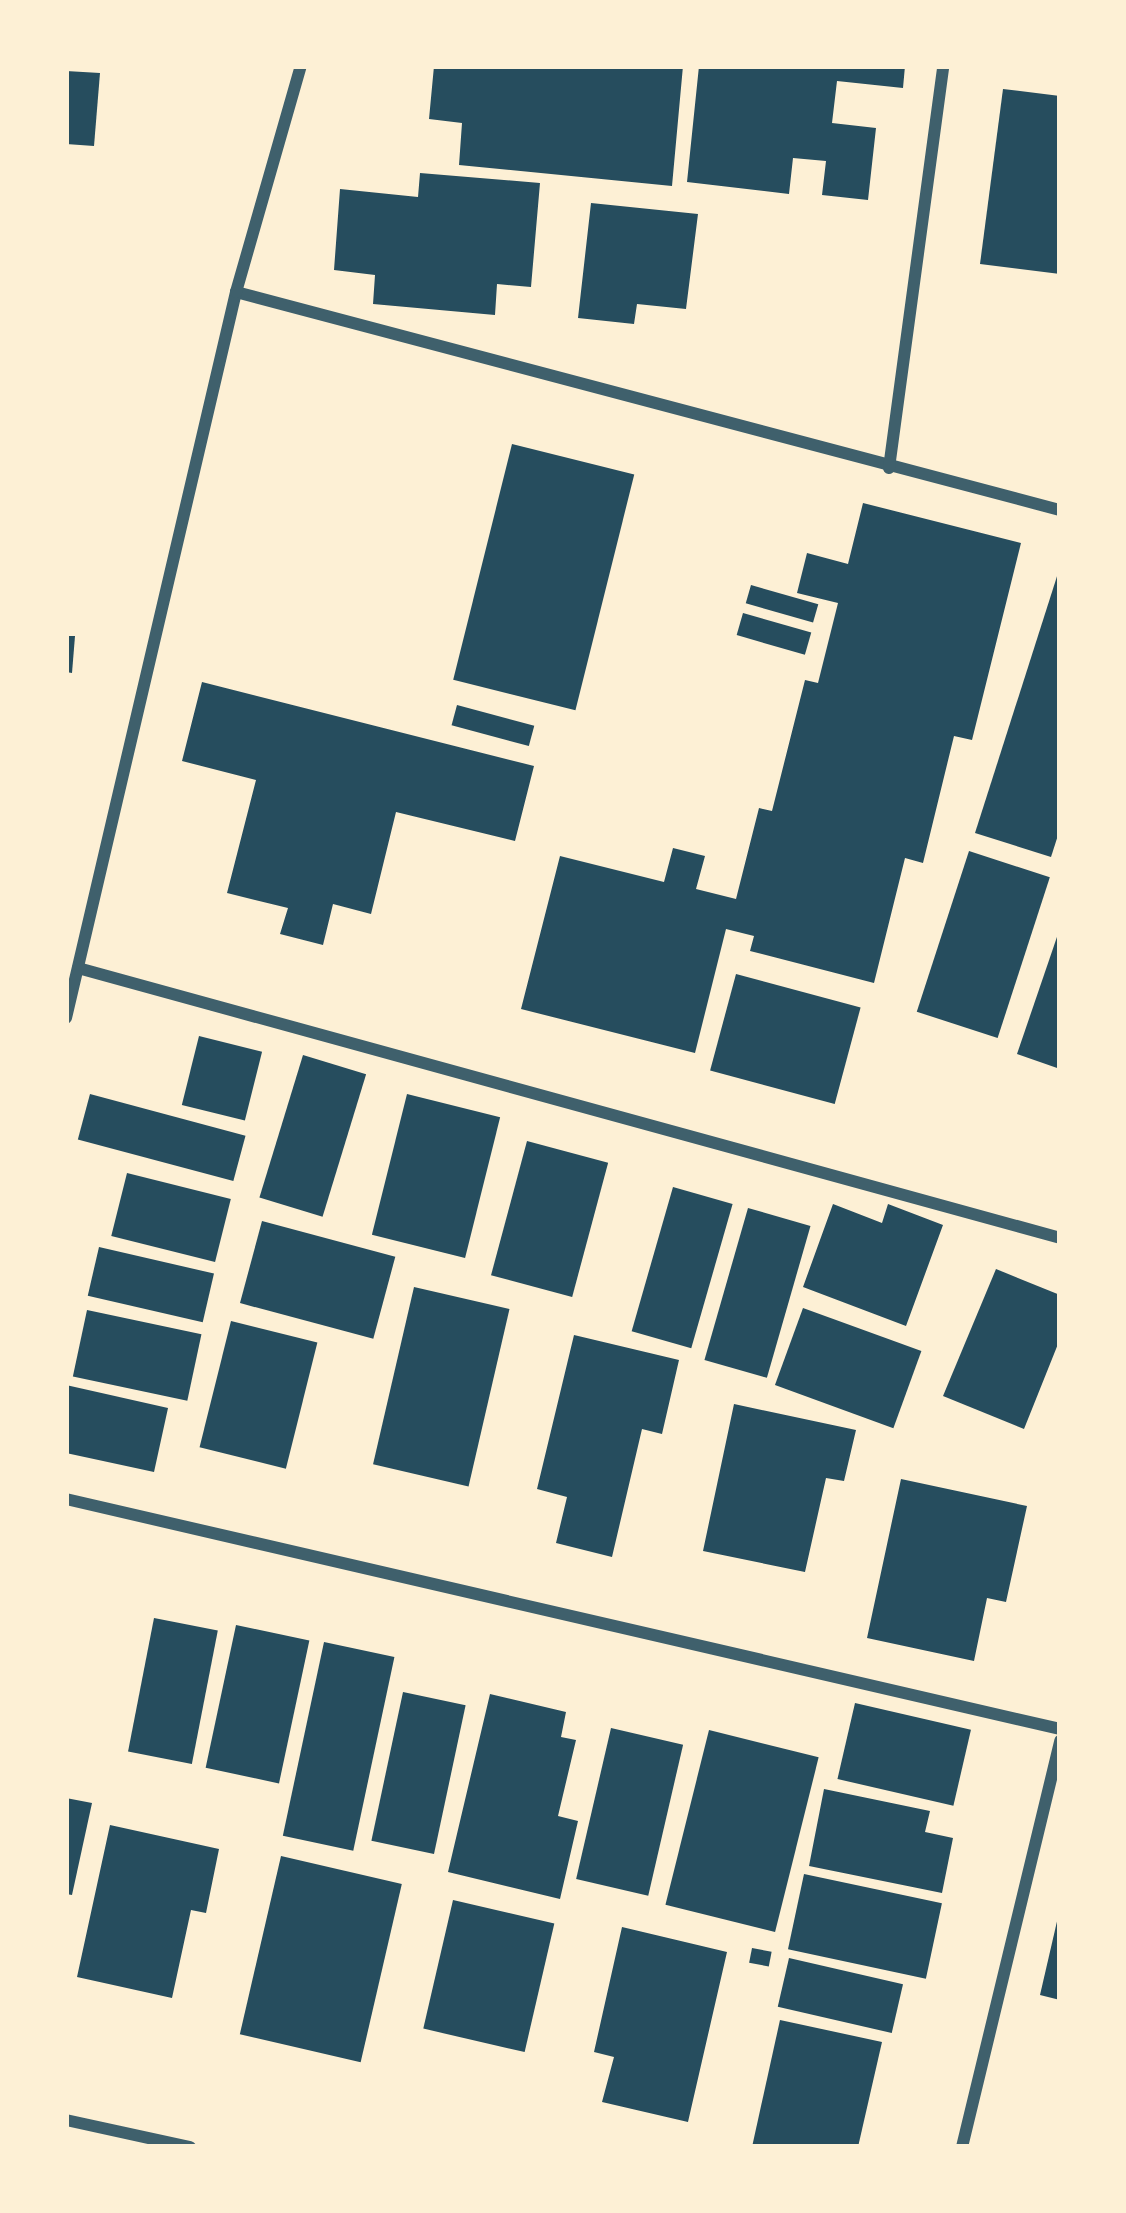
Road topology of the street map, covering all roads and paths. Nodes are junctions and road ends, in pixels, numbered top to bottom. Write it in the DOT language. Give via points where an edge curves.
graph roads {
  1 [pos="301,66"];
  2 [pos="943,66"];
  3 [pos="236,292"];
  4 [pos="889,468"];
  5 [pos="1060,510"];
  6 [pos="78,968"];
  7 [pos="67,1012"];
  8 [pos="1060,1238"];
  9 [pos="66,1499"];
  10 [pos="1060,1729"];
  11 [pos="1060,1741"];
  12 [pos="66,2120"];
  13 [pos="190,2147"];
  14 [pos="962,2147"];
  1 -- 3 [label="street"];
  2 -- 4 [label="street"];
  3 -- 4 [label="street"];
  3 -- 6 [label="street"];
  4 -- 5 [label="street"];
  6 -- 7 [label="street"];
  6 -- 8 [label="street"];
  9 -- 10 [label="street"];
  11 -- 14 [label="street"];
  12 -- 13 [label="street"];
}
